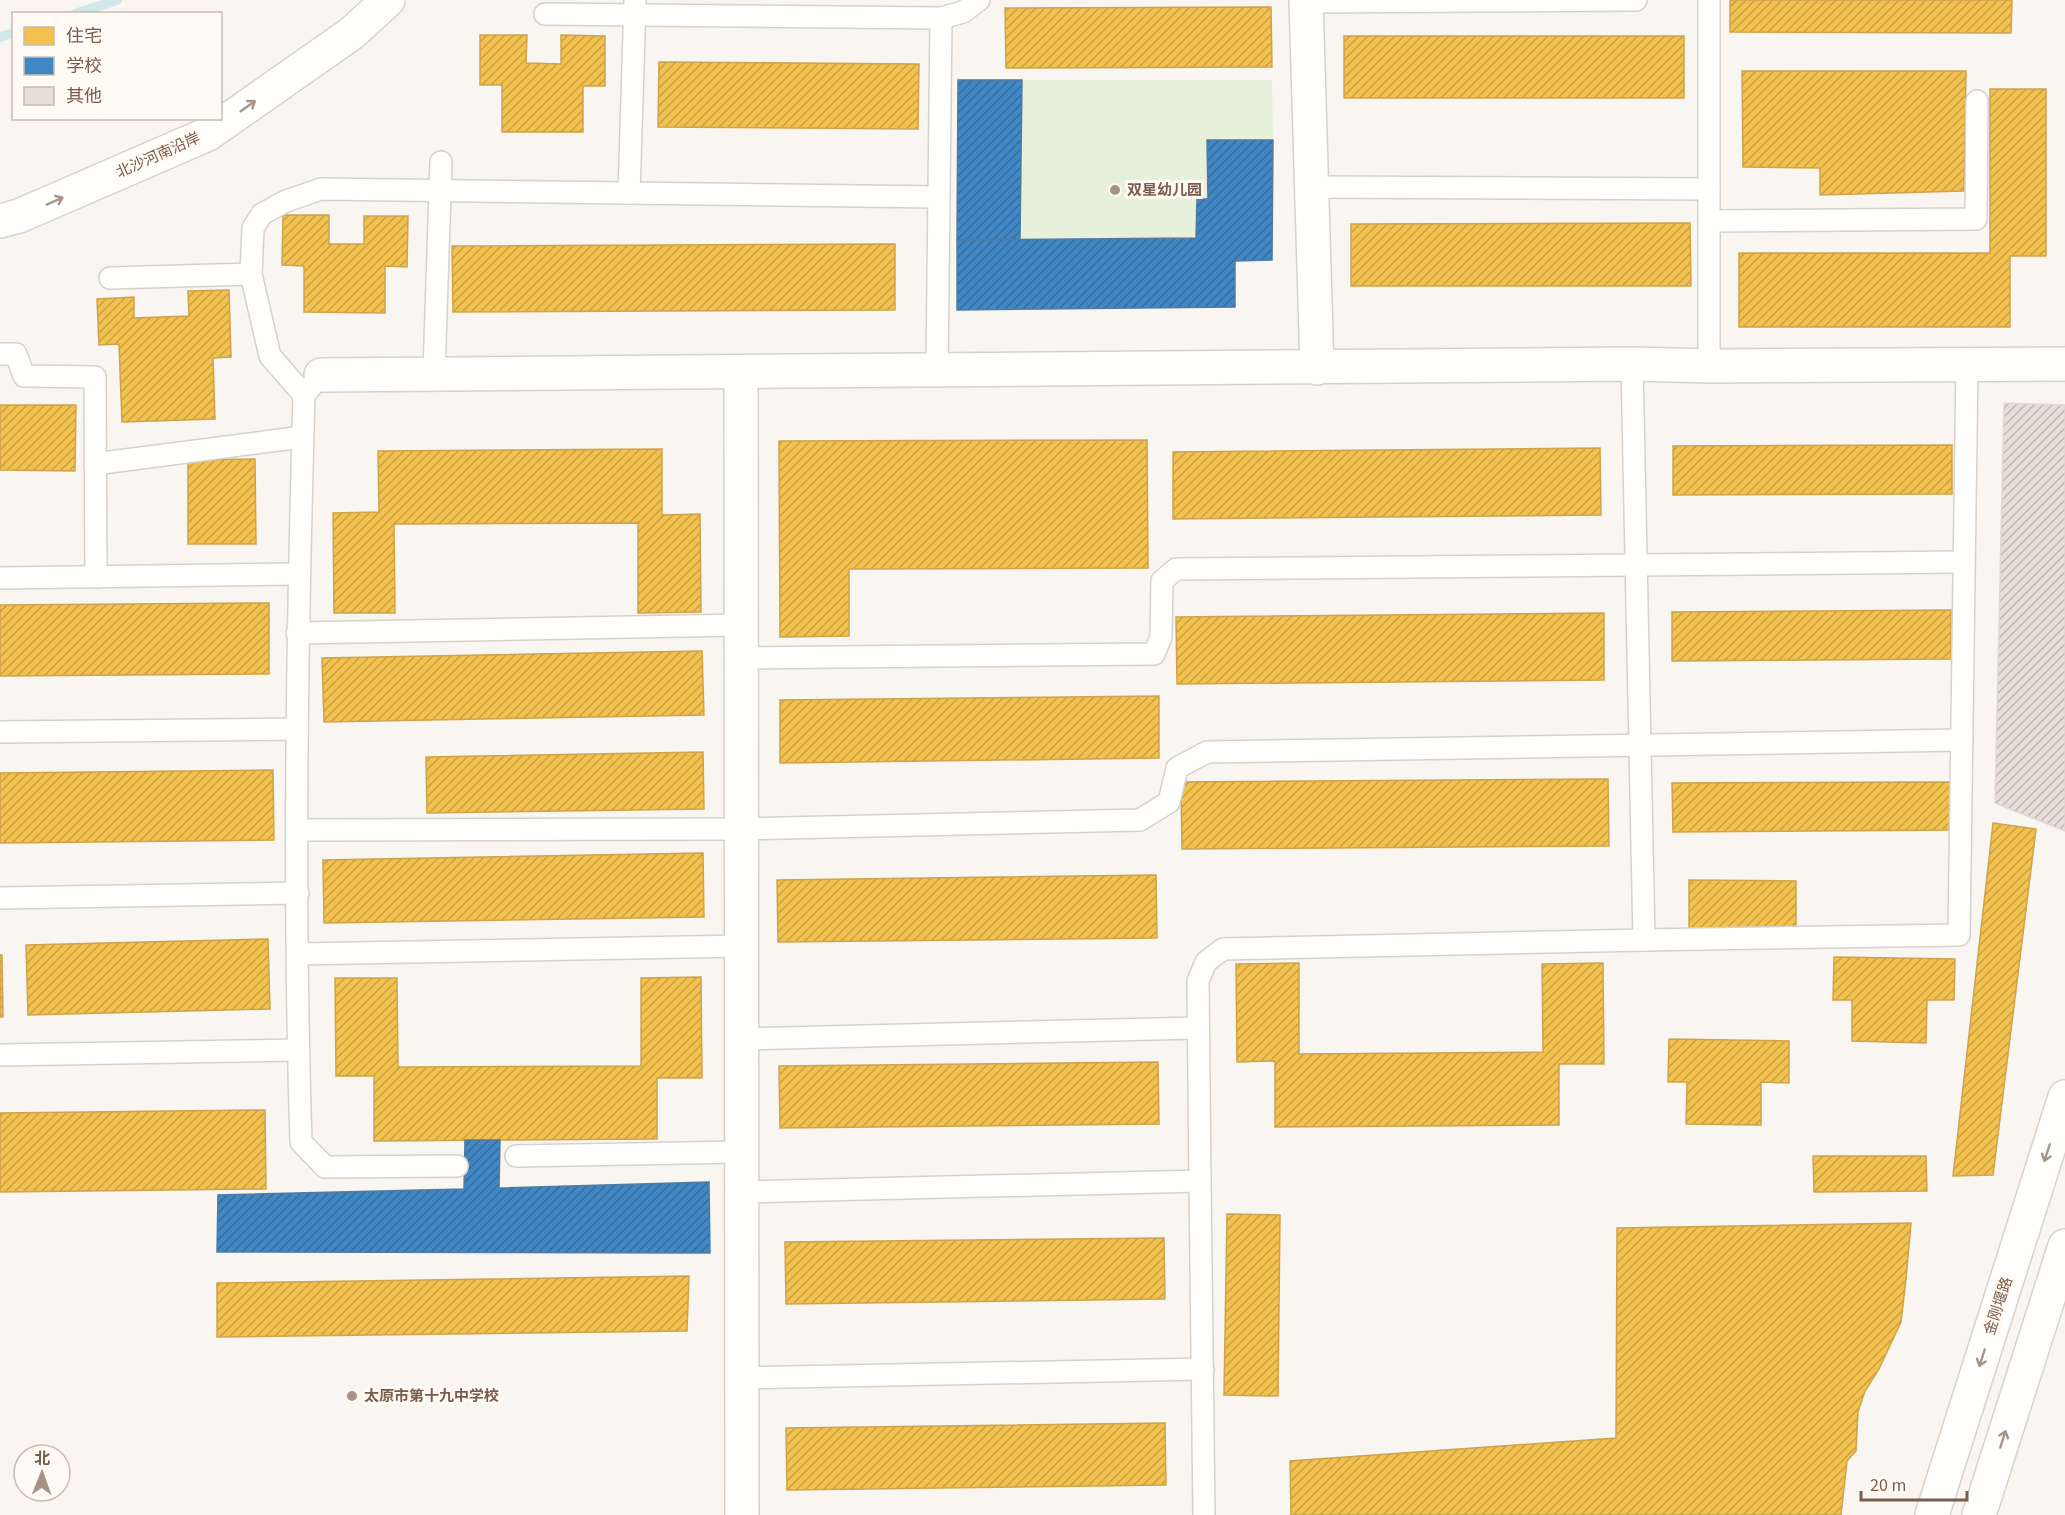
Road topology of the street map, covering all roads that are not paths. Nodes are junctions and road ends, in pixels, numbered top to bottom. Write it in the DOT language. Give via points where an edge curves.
graph roads {
  1 [pos="388,0"];
  2 [pos="979,0"];
  3 [pos="1636,0"];
  4 [pos="1709,0"];
  5 [pos="1306,1"];
  6 [pos="635,7"];
  7 [pos="545,14"];
  8 [pos="941,18"];
  9 [pos="1977,101"];
  10 [pos="441,162"];
  11 [pos="1312,187"];
  12 [pos="1709,189"];
  13 [pos="440,190"];
  14 [pos="629,193"];
  15 [pos="938,197"];
  16 [pos="0,221"];
  17 [pos="1709,221"];
  18 [pos="251,274"];
  19 [pos="110,278"];
  20 [pos="0,354"];
  21 [pos="1632,364"];
  22 [pos="1967,364"];
  23 [pos="2065,364"];
  24 [pos="1709,366"];
  25 [pos="1317,368"];
  26 [pos="937,370"];
  27 [pos="741,372"];
  28 [pos="434,373"];
  29 [pos="312,385"];
  30 [pos="302,437"];
  31 [pos="95,464"];
  32 [pos="1964,562"];
  33 [pos="1637,566"];
  34 [pos="299,574"];
  35 [pos="96,577"];
  36 [pos="0,578"];
  37 [pos="741,625"];
  38 [pos="297,633"];
  39 [pos="742,658"];
  40 [pos="297,729"];
  41 [pos="0,732"];
  42 [pos="1962,740"];
  43 [pos="1641,746"];
  44 [pos="741,829"];
  45 [pos="298,830"];
  46 [pos="298,893"];
  47 [pos="0,898"];
  48 [pos="1644,940"];
  49 [pos="742,946"];
  50 [pos="298,954"];
  51 [pos="1197,1028"];
  52 [pos="741,1038"];
  53 [pos="298,1050"];
  54 [pos="0,1055"];
  55 [pos="2065,1097"];
  56 [pos="742,1152"];
  57 [pos="516,1156"];
  58 [pos="457,1166"];
  59 [pos="1200,1181"];
  60 [pos="742,1192"];
  61 [pos="2065,1246"];
  62 [pos="1203,1369"];
  63 [pos="742,1378"];
  64 [pos="742,1515"];
  65 [pos="1204,1515"];
  66 [pos="1932,1515"];
  67 [pos="1979,1515"];
  16 -- 1 [label="street, 北沙河南沿岸, one-way" via="208,134 352,33"];
  2 -- 8 [label="lane" via="963,12"];
  3 -- 5 [label="lane"];
  4 -- 12 [label="lane"];
  5 -- 11 [label="street"];
  6 -- 7 [label="lane"];
  6 -- 8 [label="lane"];
  6 -- 14 [label="lane"];
  8 -- 15 [label="lane"];
  9 -- 17 [label="lane" via="1976,219"];
  10 -- 13 [label="lane"];
  11 -- 12 [label="lane"];
  11 -- 25 [label="street"];
  12 -- 17 [label="lane"];
  13 -- 14 [label="lane"];
  13 -- 18 [label="lane" via="321,189 286,201 262,214 253,228"];
  13 -- 28 [label="lane"];
  14 -- 15 [label="lane"];
  15 -- 26 [label="lane"];
  17 -- 24 [label="lane"];
  18 -- 19 [label="lane"];
  18 -- 29 [label="lane" via="270,356"];
  20 -- 31 [label="lane" via="16,354 24,376 95,377"];
  21 -- 24 [label="street"];
  21 -- 25 [label="street"];
  21 -- 33 [label="lane"];
  22 -- 23 [label="street"];
  22 -- 24 [label="street"];
  22 -- 32 [label="lane"];
  25 -- 26 [label="street"];
  26 -- 27 [label="street"];
  27 -- 28 [label="street"];
  27 -- 37 [label="street"];
  28 -- 29 [label="street"];
  29 -- 30 [label="lane"];
  30 -- 31 [label="lane"];
  30 -- 34 [label="lane"];
  31 -- 35 [label="lane"];
  32 -- 33 [label="lane"];
  32 -- 42 [label="lane"];
  33 -- 39 [label="lane" via="1176,569 1162,581 1161,637 1154,654"];
  33 -- 43 [label="lane"];
  34 -- 35 [label="lane"];
  34 -- 38 [label="lane"];
  35 -- 36 [label="lane"];
  37 -- 38 [label="lane"];
  37 -- 39 [label="street"];
  38 -- 40 [label="lane"];
  39 -- 44 [label="street"];
  40 -- 41 [label="lane"];
  40 -- 45 [label="lane"];
  42 -- 43 [label="lane"];
  42 -- 48 [label="lane" via="1959,935"];
  43 -- 44 [label="lane" via="1207,752 1177,768 1169,802 1140,820"];
  43 -- 48 [label="lane"];
  44 -- 45 [label="lane"];
  44 -- 49 [label="street"];
  45 -- 46 [label="lane"];
  46 -- 47 [label="lane"];
  46 -- 50 [label="lane"];
  48 -- 51 [label="lane" via="1223,949 1206,962 1198,981"];
  49 -- 50 [label="lane"];
  49 -- 52 [label="street"];
  50 -- 53 [label="lane"];
  51 -- 52 [label="lane"];
  51 -- 59 [label="lane"];
  52 -- 56 [label="street"];
  53 -- 54 [label="lane"];
  53 -- 58 [label="lane" via="301,1142 325,1167"];
  55 -- 66 [label="street, 金刚堰路, one-way"];
  56 -- 57 [label="lane"];
  56 -- 60 [label="street"];
  59 -- 60 [label="lane"];
  59 -- 62 [label="lane"];
  60 -- 63 [label="street"];
  67 -- 61 [label="street, one-way"];
  62 -- 63 [label="lane"];
  62 -- 65 [label="lane"];
  63 -- 64 [label="street"];
}
